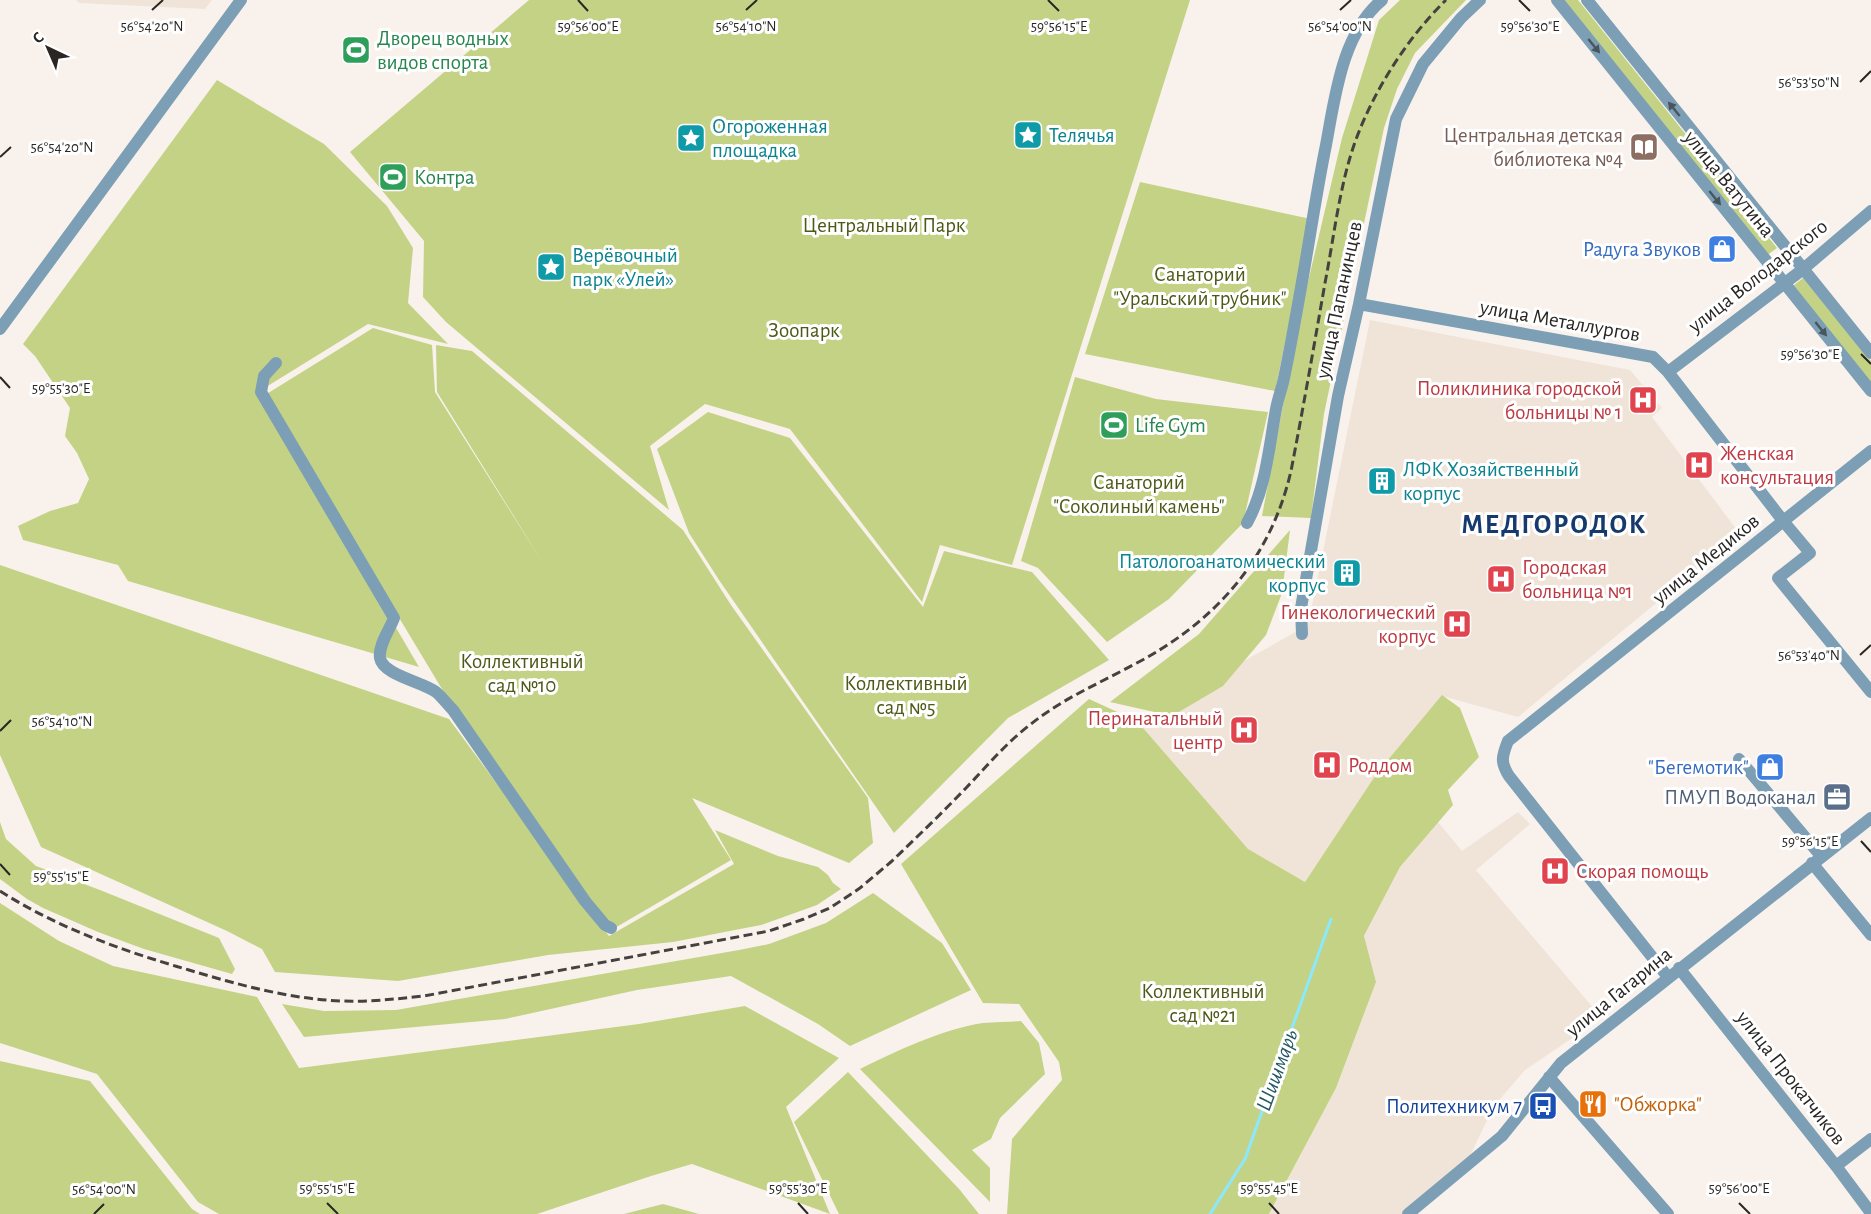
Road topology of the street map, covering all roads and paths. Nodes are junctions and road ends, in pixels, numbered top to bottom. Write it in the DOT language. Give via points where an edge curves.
graph roads {
  1 [pos="241,0"];
  2 [pos="1382,0"];
  3 [pos="1480,0"];
  4 [pos="1557,0"];
  5 [pos="1587,0"];
  6 [pos="1367,5"];
  7 [pos="1871,211"];
  8 [pos="1802,270"];
  9 [pos="1784,284"];
  10 [pos="1359,304"];
  11 [pos="0,329"];
  12 [pos="1871,353"];
  13 [pos="276,363"];
  14 [pos="1668,372"];
  15 [pos="1871,391"];
  16 [pos="1871,451"];
  17 [pos="1784,522"];
  18 [pos="1247,523"];
  19 [pos="1302,634"];
  20 [pos="1871,693"];
  21 [pos="1740,759"];
  22 [pos="1871,818"];
  23 [pos="1817,860"];
  24 [pos="611,928"];
  25 [pos="1871,935"];
  26 [pos="1679,968"];
  27 [pos="1668,977"];
  28 [pos="1549,1077"];
  29 [pos="1871,1139"];
  30 [pos="1836,1166"];
  31 [pos="1871,1213"];
  32 [pos="1408,1214"];
  33 [pos="1668,1214"];
  1 -- 11 [label="street"];
  2 -- 6 [label="street, улица Папанинцев"];
  3 -- 10 [label="street, улица Папанинцев" via="1423,64 1396,119"];
  4 -- 9 [label="street, улица Ватутина, one-way"];
  8 -- 5 [label="street, улица Ватутина, one-way"];
  6 -- 18 [label="street, улица Папанинцев" via="1338,82 1266,467 1257,505"];
  7 -- 8 [label="street, улица Володарского"];
  8 -- 9 [label="street, улица Володарского"];
  8 -- 12 [label="street, улица Ватутина"];
  9 -- 14 [label="street, улица Володарского"];
  9 -- 15 [label="street, улица Ватутина, one-way"];
  10 -- 14 [label="street, улица Металлургов" via="1653,357"];
  10 -- 19 [label="street, улица Папанинцев" via="1336,408 1302,608"];
  13 -- 24 [label="street" via="264,375 261,393 394,618 381,646 384,666 436,693 453,710 585,901"];
  14 -- 17 [label="street, улица Металлургов"];
  16 -- 17 [label="street, улица Медиков"];
  17 -- 20 [label="street, улица Металлургов" via="1810,552 1778,578"];
  17 -- 27 [label="street, улица Медиков" via="1508,741 1504,752 1503,766"];
  21 -- 23 [label="street"];
  22 -- 23 [label="street, улица Гагарина"];
  23 -- 25 [label="street"];
  23 -- 26 [label="street, улица Гагарина"];
  26 -- 27 [label="street, улица Гагарина"];
  26 -- 30 [label="street, улица Прокатчиков"];
  27 -- 28 [label="street, улица Гагарина"];
  28 -- 32 [label="street, улица Гагарина" via="1502,1136"];
  28 -- 33 [label="street"];
  29 -- 30 [label="street"];
  30 -- 31 [label="street, улица Прокатчиков"];
}
